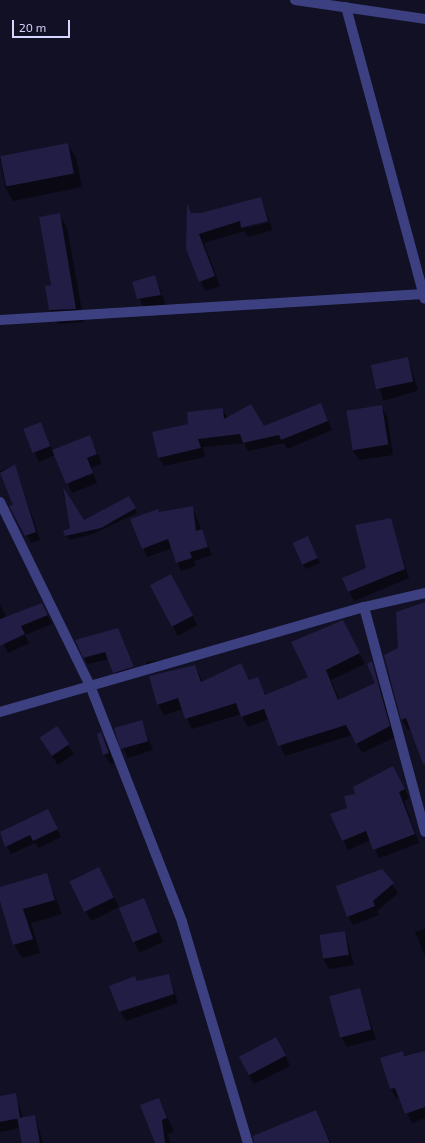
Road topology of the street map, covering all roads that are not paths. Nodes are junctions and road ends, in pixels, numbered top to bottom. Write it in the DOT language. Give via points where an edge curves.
graph roads {
  1 [pos="295,0"];
  2 [pos="346,7"];
  3 [pos="425,19"];
  4 [pos="424,296"];
  5 [pos="0,320"];
  6 [pos="0,502"];
  7 [pos="425,593"];
  8 [pos="364,607"];
  9 [pos="91,688"];
  10 [pos="0,712"];
  11 [pos="425,832"];
  12 [pos="248,1143"];
  1 -- 2 [label="street"];
  2 -- 3 [label="street"];
  2 -- 4 [label="street"];
  4 -- 5 [label="street"];
  6 -- 9 [label="street"];
  7 -- 8 [label="street"];
  8 -- 9 [label="street"];
  8 -- 11 [label="street"];
  9 -- 10 [label="street"];
  9 -- 12 [label="street" via="182,922"];
}
